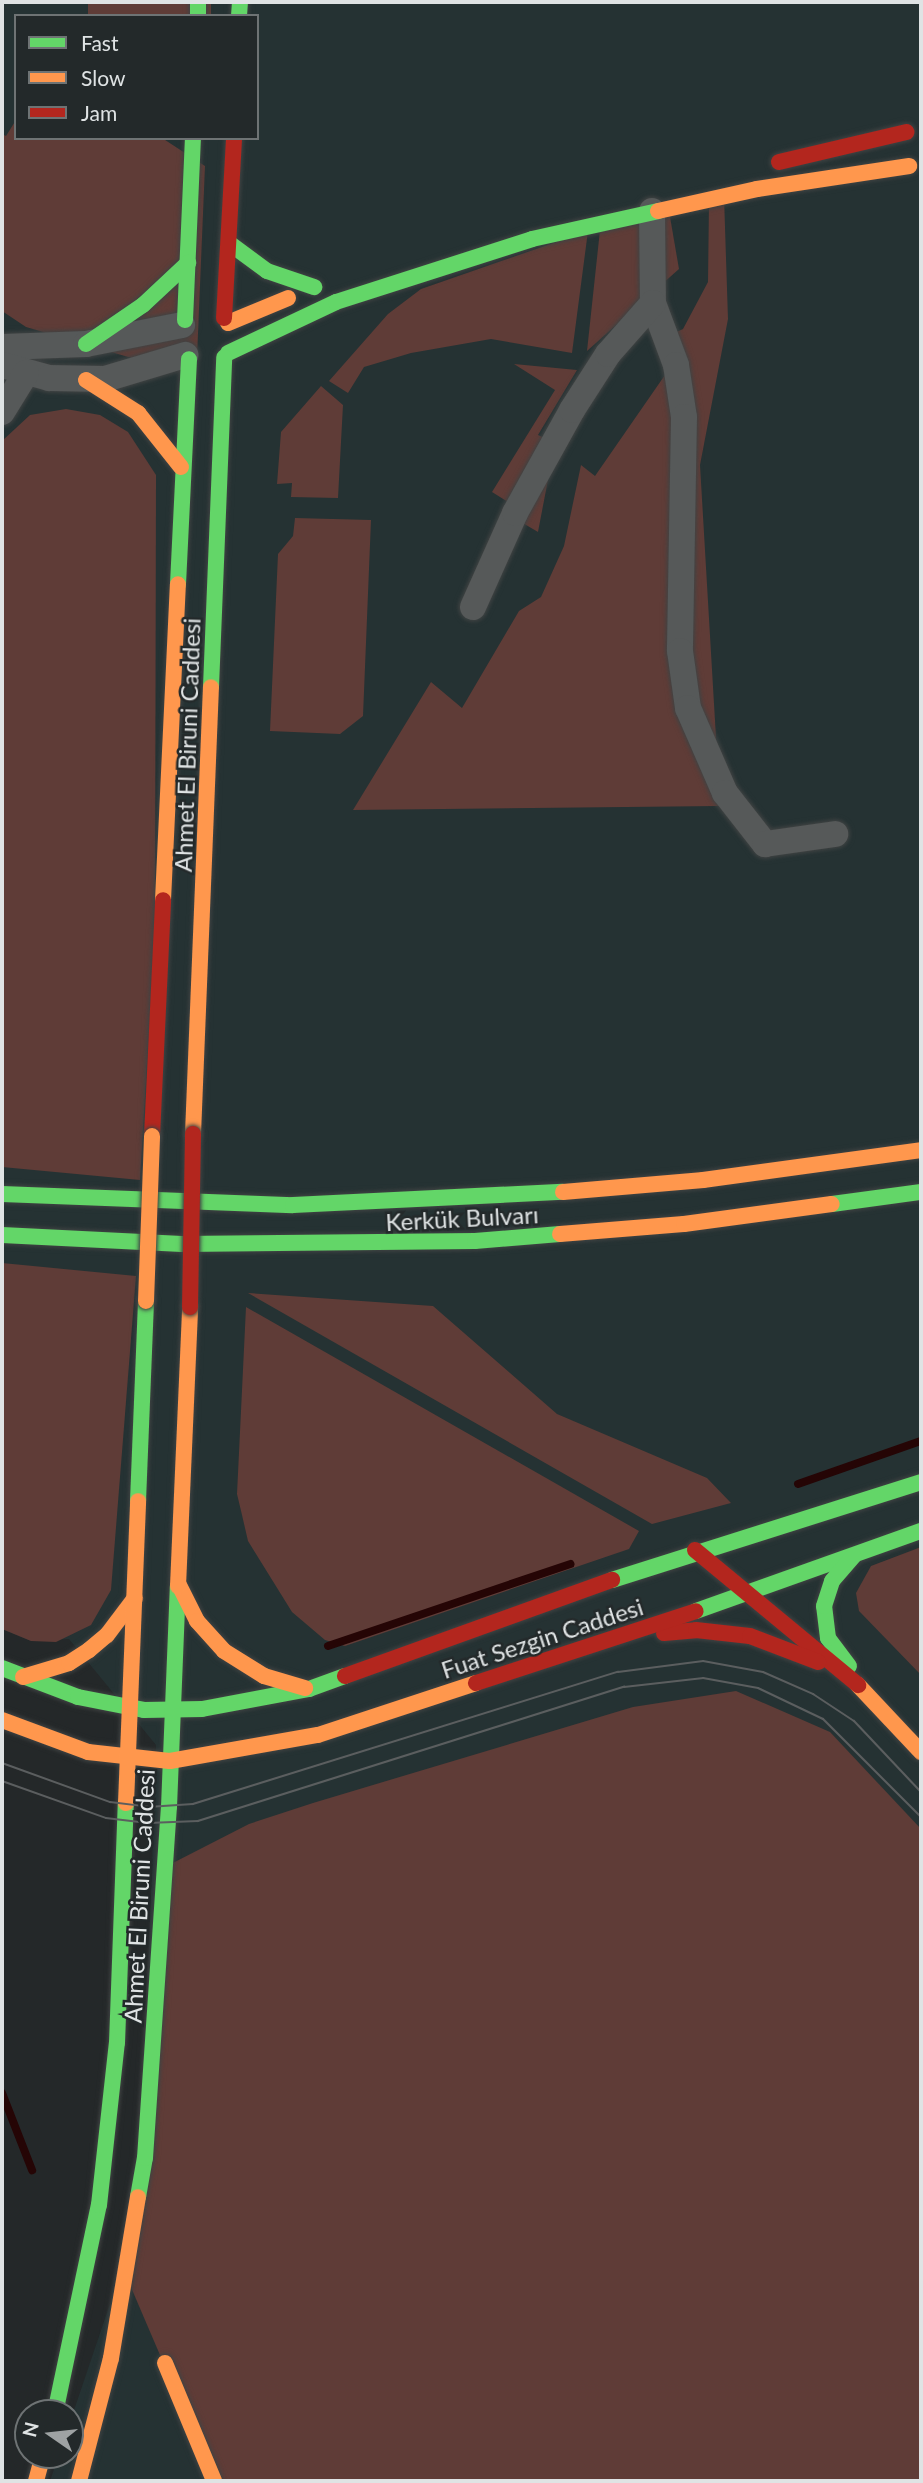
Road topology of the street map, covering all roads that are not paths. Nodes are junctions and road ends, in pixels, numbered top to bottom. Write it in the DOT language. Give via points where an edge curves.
graph roads {
  1 [pos="914,129"];
  2 [pos="193,140"];
  3 [pos="234,140"];
  4 [pos="766,165"];
  5 [pos="915,168"];
  6 [pos="652,211"];
  7 [pos="229,243"];
  8 [pos="188,263"];
  9 [pos="653,303"];
  10 [pos="194,317"];
  11 [pos="226,320"];
  12 [pos="86,344"];
  13 [pos="2,347"];
  14 [pos="226,355"];
  15 [pos="187,357"];
  16 [pos="14,369"];
  17 [pos="86,380"];
  18 [pos="2,412"];
  19 [pos="181,467"];
  20 [pos="473,607"];
  21 [pos="835,834"];
  22 [pos="921,1150"];
  23 [pos="921,1192"];
  24 [pos="2,1194"];
  25 [pos="2,1235"];
  26 [pos="921,1482"];
  27 [pos="921,1531"];
  28 [pos="695,1550"];
  29 [pos="854,1556"];
  30 [pos="179,1585"];
  31 [pos="752,1593"];
  32 [pos="135,1598"];
  33 [pos="619,1637"];
  34 [pos="2,1668"];
  35 [pos="23,1676"];
  36 [pos="309,1689"];
  37 [pos="132,1709"];
  38 [pos="880,1709"];
  39 [pos="172,1712"];
  40 [pos="2,1720"];
  41 [pos="921,1752"];
  42 [pos="130,1758"];
  43 [pos="170,1761"];
  44 [pos="165,2363"];
  45 [pos="58,2399"];
  46 [pos="79,2481"];
  47 [pos="214,2481"];
  1 -- 4 [label="street"];
  1 -- 5 [label="street" via="900,151"];
  2 -- 8 [label="street"];
  3 -- 7 [label="street"];
  5 -- 6 [label="street" via="757,189"];
  6 -- 9 [label="street"];
  6 -- 14 [label="street" via="453,261 336,302"];
  7 -- 11 [label="street"];
  7 -- 11 [label="street" via="267,271 321,285"];
  8 -- 10 [label="street"];
  8 -- 12 [label="street" via="143,305"];
  9 -- 20 [label="street" via="608,354 572,410 515,513"];
  9 -- 21 [label="street" via="676,365 683,404 680,651 697,736 725,793 765,844"];
  10 -- 11 [label="street"];
  10 -- 12 [label="street"];
  10 -- 15 [label="street" via="178,337"];
  11 -- 14 [label="street" via="232,341"];
  12 -- 13 [label="street"];
  14 -- 15 [label="street" via="207,365"];
  14 -- 30 [label="street, Ahmet El Biruni Caddesi, bridge" via="192,1134 191,1307"];
  15 -- 17 [label="street" via="132,374"];
  15 -- 19 [label="street, Ahmet El Biruni Caddesi"];
  16 -- 17 [label="street"];
  16 -- 18 [label="street"];
  17 -- 19 [label="street" via="138,412"];
  19 -- 32 [label="street, Ahmet El Biruni Caddesi, bridge"];
  22 -- 24 [label="street, Kerkük Bulvarı" via="704,1180 492,1198 293,1205"];
  23 -- 25 [label="street, Kerkük Bulvarı" via="684,1224 475,1241 223,1245"];
  26 -- 28 [label="street, Fuat Sezgin Caddesi"];
  27 -- 29 [label="street, Fuat Sezgin Caddesi"];
  28 -- 31 [label="street"];
  28 -- 36 [label="street, Fuat Sezgin Caddesi"];
  29 -- 31 [label="street, Fuat Sezgin Caddesi"];
  29 -- 38 [label="street" via="832,1581 824,1606 828,1638"];
  30 -- 36 [label="street" via="197,1621 224,1651 264,1676"];
  30 -- 39 [label="street, Ahmet El Biruni Caddesi"];
  31 -- 33 [label="street, Fuat Sezgin Caddesi"];
  31 -- 38 [label="street" via="848,1674"];
  32 -- 35 [label="street" via="107,1635 89,1650 58,1667"];
  32 -- 37 [label="street, Ahmet El Biruni Caddesi"];
  33 -- 38 [label="street" via="696,1630 750,1636 813,1659"];
  33 -- 43 [label="street, Fuat Sezgin Caddesi" via="318,1735"];
  34 -- 35 [label="street, Fuat Sezgin Caddesi"];
  35 -- 37 [label="street, Fuat Sezgin Caddesi" via="78,1697"];
  36 -- 39 [label="street, Fuat Sezgin Caddesi"];
  37 -- 39 [label="street, Fuat Sezgin Caddesi"];
  37 -- 42 [label="street, Ahmet El Biruni Caddesi"];
  38 -- 41 [label="street"];
  39 -- 43 [label="street, Ahmet El Biruni Caddesi"];
  40 -- 42 [label="street, Fuat Sezgin Caddesi" via="88,1752"];
  42 -- 43 [label="street, Fuat Sezgin Caddesi"];
  42 -- 45 [label="street, Ahmet El Biruni Caddesi" via="110,2124 86,2284"];
  43 -- 46 [label="street, Ahmet El Biruni Caddesi" via="145,2158 111,2358"];
  44 -- 47 [label="street"];
}
